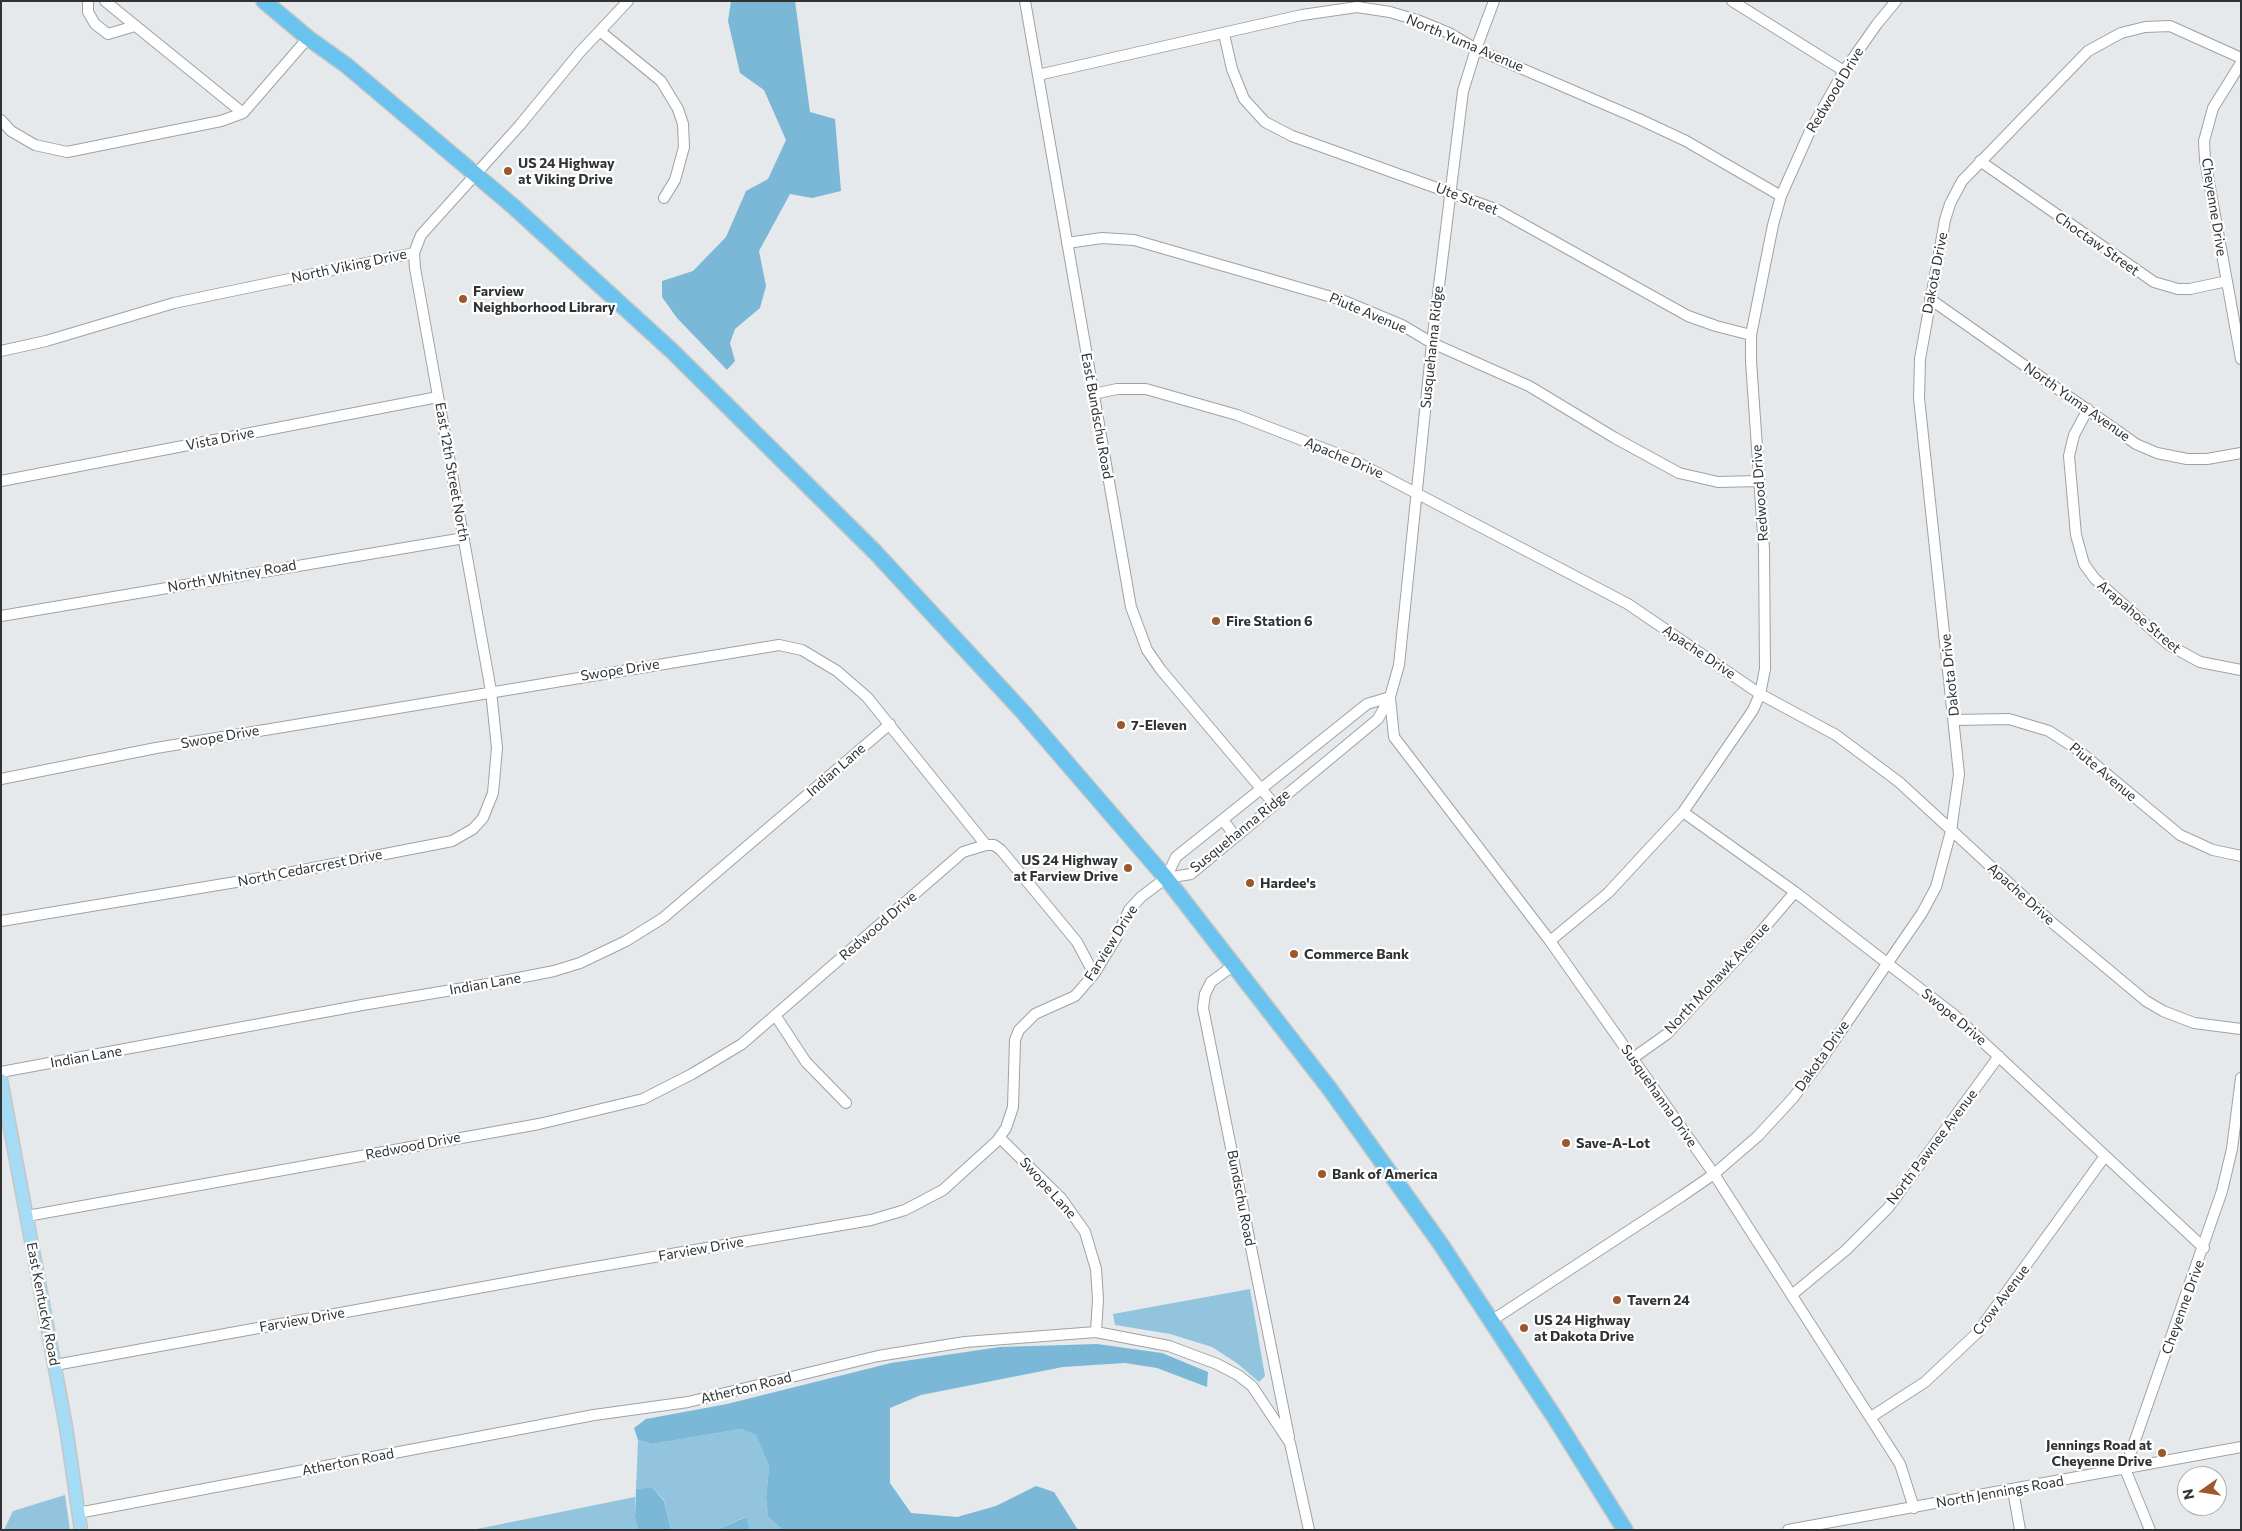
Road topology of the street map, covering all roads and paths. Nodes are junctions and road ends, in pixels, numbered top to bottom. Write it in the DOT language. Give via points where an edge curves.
graph roads {
  1 [pos="88,1"];
  2 [pos="105,1"];
  3 [pos="264,1"];
  4 [pos="628,1"];
  5 [pos="1025,1"];
  6 [pos="1494,1"];
  7 [pos="1732,1"];
  8 [pos="1896,1"];
  9 [pos="135,26"];
  10 [pos="601,32"];
  11 [pos="1224,34"];
  12 [pos="308,38"];
  13 [pos="1476,49"];
  14 [pos="2241,58"];
  15 [pos="2241,63"];
  16 [pos="1844,71"];
  17 [pos="1038,75"];
  18 [pos="243,113"];
  19 [pos="1,120"];
  20 [pos="1980,161"];
  21 [pos="474,173"];
  22 [pos="1450,192"];
  23 [pos="1781,196"];
  24 [pos="664,198"];
  25 [pos="1067,243"];
  26 [pos="414,252"];
  27 [pos="2227,282"];
  28 [pos="1930,298"];
  29 [pos="1751,334"];
  30 [pos="1432,343"];
  31 [pos="1,351"];
  32 [pos="2241,359"];
  33 [pos="1093,394"];
  34 [pos="438,397"];
  35 [pos="2088,409"];
  36 [pos="2241,453"];
  37 [pos="1,481"];
  38 [pos="1759,481"];
  39 [pos="1417,492"];
  40 [pos="464,538"];
  41 [pos="1,616"];
  42 [pos="2241,670"];
  43 [pos="491,691"];
  44 [pos="1760,694"];
  45 [pos="1390,696"];
  46 [pos="1955,720"];
  47 [pos="890,724"];
  48 [pos="1,779"];
  49 [pos="1262,790"];
  50 [pos="1274,804"];
  51 [pos="1683,812"];
  52 [pos="1222,820"];
  53 [pos="1952,831"];
  54 [pos="1235,836"];
  55 [pos="986,845"];
  56 [pos="2241,856"];
  57 [pos="1166,878"];
  58 [pos="1795,892"];
  59 [pos="1,920"];
  60 [pos="1550,941"];
  61 [pos="1886,962"];
  62 [pos="1234,965"];
  63 [pos="1094,974"];
  64 [pos="775,1015"];
  65 [pos="2241,1029"];
  66 [pos="1999,1056"];
  67 [pos="1633,1058"];
  68 [pos="1,1072"];
  69 [pos="2241,1078"];
  70 [pos="1,1080"];
  71 [pos="846,1103"];
  72 [pos="1000,1138"];
  73 [pos="2105,1156"];
  74 [pos="1714,1174"];
  75 [pos="26,1216"];
  76 [pos="2204,1248"];
  77 [pos="1793,1294"];
  78 [pos="1491,1320"];
  79 [pos="1096,1332"];
  80 [pos="55,1364"];
  81 [pos="1871,1417"];
  82 [pos="1290,1443"];
  83 [pos="2241,1447"];
  84 [pos="2125,1469"];
  85 [pos="2013,1490"];
  86 [pos="1914,1508"];
  87 [pos="78,1513"];
  88 [pos="81,1530"];
  89 [pos="1309,1530"];
  90 [pos="1625,1530"];
  91 [pos="1788,1530"];
  92 [pos="2020,1530"];
  93 [pos="2150,1530"];
  1 -- 9 [label="street" via="88,12 95,24 108,34"];
  2 -- 9 [label="street"];
  3 -- 12 [label="highway"];
  4 -- 10 [label="street, North Viking Drive"];
  5 -- 17 [label="street, East Bundschu Road"];
  6 -- 13 [label="street, Susquehanna Ridge"];
  7 -- 16 [label="street"];
  8 -- 16 [label="street, Redwood Drive"];
  9 -- 18 [label="street"];
  10 -- 21 [label="street, North Viking Drive"];
  10 -- 24 [label="street" via="661,81 678,109 684,134 683,154 675,180"];
  11 -- 13 [label="street, North Yuma Avenue" via="1302,15 1357,7 1420,21"];
  11 -- 17 [label="street, North Yuma Avenue"];
  11 -- 22 [label="street, Ute Street" via="1232,69 1244,99 1265,122 1292,136"];
  12 -- 18 [label="street"];
  12 -- 21 [label="highway" via="346,65"];
  13 -- 22 [label="street, Susquehanna Ridge" via="1463,91"];
  13 -- 23 [label="street, North Yuma Avenue" via="1686,141"];
  14 -- 20 [label="street, Dakota Drive" via="2170,26 2145,27 2121,33 2088,51"];
  15 -- 27 [label="street, Cheyenne Drive" via="2213,108 2204,141"];
  16 -- 23 [label="street, Redwood Drive" via="1810,131"];
  17 -- 25 [label="street, East Bundschu Road"];
  18 -- 19 [label="street" via="221,122 67,152 35,146 11,131"];
  20 -- 27 [label="street, Choctaw Street" via="2154,282 2190,289"];
  20 -- 28 [label="street, Dakota Drive" via="1962,181 1950,204"];
  21 -- 26 [label="street, North Viking Drive" via="421,235"];
  21 -- 57 [label="highway" via="672,351 875,552 1019,707"];
  22 -- 29 [label="street, Ute Street" via="1498,210 1688,316"];
  22 -- 30 [label="street, Susquehanna Ridge"];
  23 -- 29 [label="street, Redwood Drive"];
  25 -- 30 [label="street, Piute Avenue" via="1102,238 1134,240 1342,300 1402,325"];
  25 -- 33 [label="street, East Bundschu Road"];
  26 -- 31 [label="street, North Viking Drive" via="174,303 46,342"];
  26 -- 34 [label="street, East 12th Street North"];
  27 -- 32 [label="street, Cheyenne Drive"];
  28 -- 35 [label="street, North Yuma Avenue"];
  28 -- 46 [label="street, Dakota Drive" via="1920,350 1919,398"];
  29 -- 38 [label="street, Redwood Drive"];
  30 -- 38 [label="street, Piute Avenue" via="1529,386 1679,473 1718,482"];
  30 -- 39 [label="street, Susquehanna Ridge"];
  33 -- 39 [label="street, Apache Drive" via="1118,388 1146,389 1238,415 1352,459"];
  33 -- 49 [label="street, East Bundschu Road" via="1131,607 1147,650"];
  34 -- 37 [label="street, Vista Drive"];
  34 -- 40 [label="street, East 12th Street North"];
  35 -- 36 [label="street, North Yuma Avenue" via="2136,444 2157,453 2207,459"];
  35 -- 42 [label="street, Arapahoe Street" via="2074,436 2069,456 2076,535 2084,564 2095,580 2169,644 2200,662"];
  38 -- 44 [label="street, Redwood Drive" via="1764,549 1765,669"];
  39 -- 44 [label="street, Apache Drive" via="1628,604"];
  39 -- 45 [label="street, Susquehanna Ridge" via="1399,665"];
  40 -- 41 [label="street, North Whitney Road"];
  40 -- 43 [label="street, East 12th Street North"];
  43 -- 47 [label="street, Swope Drive" via="779,645 802,650 837,671 867,697"];
  43 -- 48 [label="street, Swope Drive" via="156,748"];
  43 -- 59 [label="street, North Cedarcrest Drive" via="497,748 493,793 483,818 461,837 272,876"];
  44 -- 51 [label="street, Redwood Drive" via="1753,710"];
  44 -- 53 [label="street, Apache Drive" via="1836,735 1899,782"];
  45 -- 49 [label="street, Susquehanna Ridge" via="1366,704"];
  45 -- 50 [label="street, Susquehanna Ridge" via="1378,719"];
  45 -- 60 [label="street, Susquehanna Drive" via="1394,737"];
  46 -- 53 [label="street, Dakota Drive" via="1959,774"];
  46 -- 56 [label="street, Piute Avenue" via="2009,719 2049,731 2078,750 2180,835 2212,850"];
  47 -- 55 [label="street, Swope Drive"];
  47 -- 68 [label="street, Indian Lane" via="663,918 626,941 580,962 554,971 488,984 362,1004"];
  49 -- 50 [label="street, East Bundschu Road"];
  49 -- 52 [label="street, Susquehanna Ridge"];
  50 -- 54 [label="street, Susquehanna Ridge"];
  51 -- 58 [label="street, Swope Drive"];
  51 -- 60 [label="street, Redwood Drive" via="1608,893"];
  52 -- 54 [label="street"];
  52 -- 57 [label="street, Susquehanna Ridge" via="1176,857"];
  53 -- 61 [label="street, Dakota Drive" via="1936,887 1922,913"];
  53 -- 65 [label="street, Apache Drive" via="2049,920 2146,1001 2180,1019"];
  54 -- 57 [label="street, Susquehanna Ridge" via="1191,874"];
  55 -- 63 [label="street, Swope Drive" via="994,845 1001,850 1077,942"];
  55 -- 64 [label="street, Redwood Drive" via="962,852"];
  57 -- 62 [label="highway"];
  57 -- 63 [label="street, Farview Drive" via="1129,910"];
  58 -- 61 [label="street, Swope Drive"];
  58 -- 67 [label="street, North Mohawk Avenue" via="1673,1028"];
  60 -- 67 [label="street, Susquehanna Drive"];
  61 -- 66 [label="street, Swope Drive" via="1953,1014"];
  61 -- 74 [label="street, Dakota Drive" via="1793,1098 1758,1136"];
  62 -- 78 [label="highway" via="1380,1157"];
  62 -- 82 [label="street, Bundschu Road" via="1212,982 1205,994 1203,1008"];
  63 -- 72 [label="street, Farview Drive" via="1075,996 1035,1014 1019,1030 1015,1040 1013,1107"];
  64 -- 71 [label="street" via="806,1062"];
  64 -- 75 [label="street, Redwood Drive" via="742,1044 692,1074 643,1099 616,1107 539,1124"];
  66 -- 73 [label="street, Swope Drive"];
  66 -- 77 [label="street, North Pawnee Avenue" via="1888,1208 1846,1250"];
  67 -- 74 [label="street, Susquehanna Drive"];
  69 -- 76 [label="street, Cheyenne Drive" via="2232,1149"];
  70 -- 75 [label="main road, East Kentucky Road"];
  72 -- 79 [label="street, Swope Lane" via="1061,1198 1085,1232 1096,1269"];
  72 -- 80 [label="street, Farview Drive" via="942,1190 905,1210 871,1220"];
  73 -- 76 [label="street, Swope Drive"];
  73 -- 81 [label="street, Crow Avenue" via="1977,1333 1926,1382"];
  74 -- 77 [label="street, Susquehanna Drive"];
  74 -- 78 [label="street, Dakota Drive"];
  75 -- 80 [label="main road, East Kentucky Road"];
  76 -- 84 [label="street, Cheyenne Drive"];
  77 -- 81 [label="street, Susquehanna Drive"];
  78 -- 90 [label="highway"];
  79 -- 82 [label="street, Atherton Road" via="1169,1346 1238,1375 1252,1386"];
  79 -- 87 [label="street, Atherton Road" via="965,1342 878,1356 688,1402 594,1415"];
  80 -- 87 [label="main road, East Kentucky Road"];
  81 -- 86 [label="street, Susquehanna Drive" via="1900,1464"];
  82 -- 89 [label="street, Atherton Road"];
  83 -- 84 [label="street, North Jennings Road"];
  84 -- 85 [label="street, North Jennings Road"];
  84 -- 93 [label="street"];
  85 -- 86 [label="street, North Jennings Road"];
  85 -- 92 [label="street"];
  86 -- 91 [label="street, North Jennings Road"];
  87 -- 88 [label="main road, East Kentucky Road"];
}
